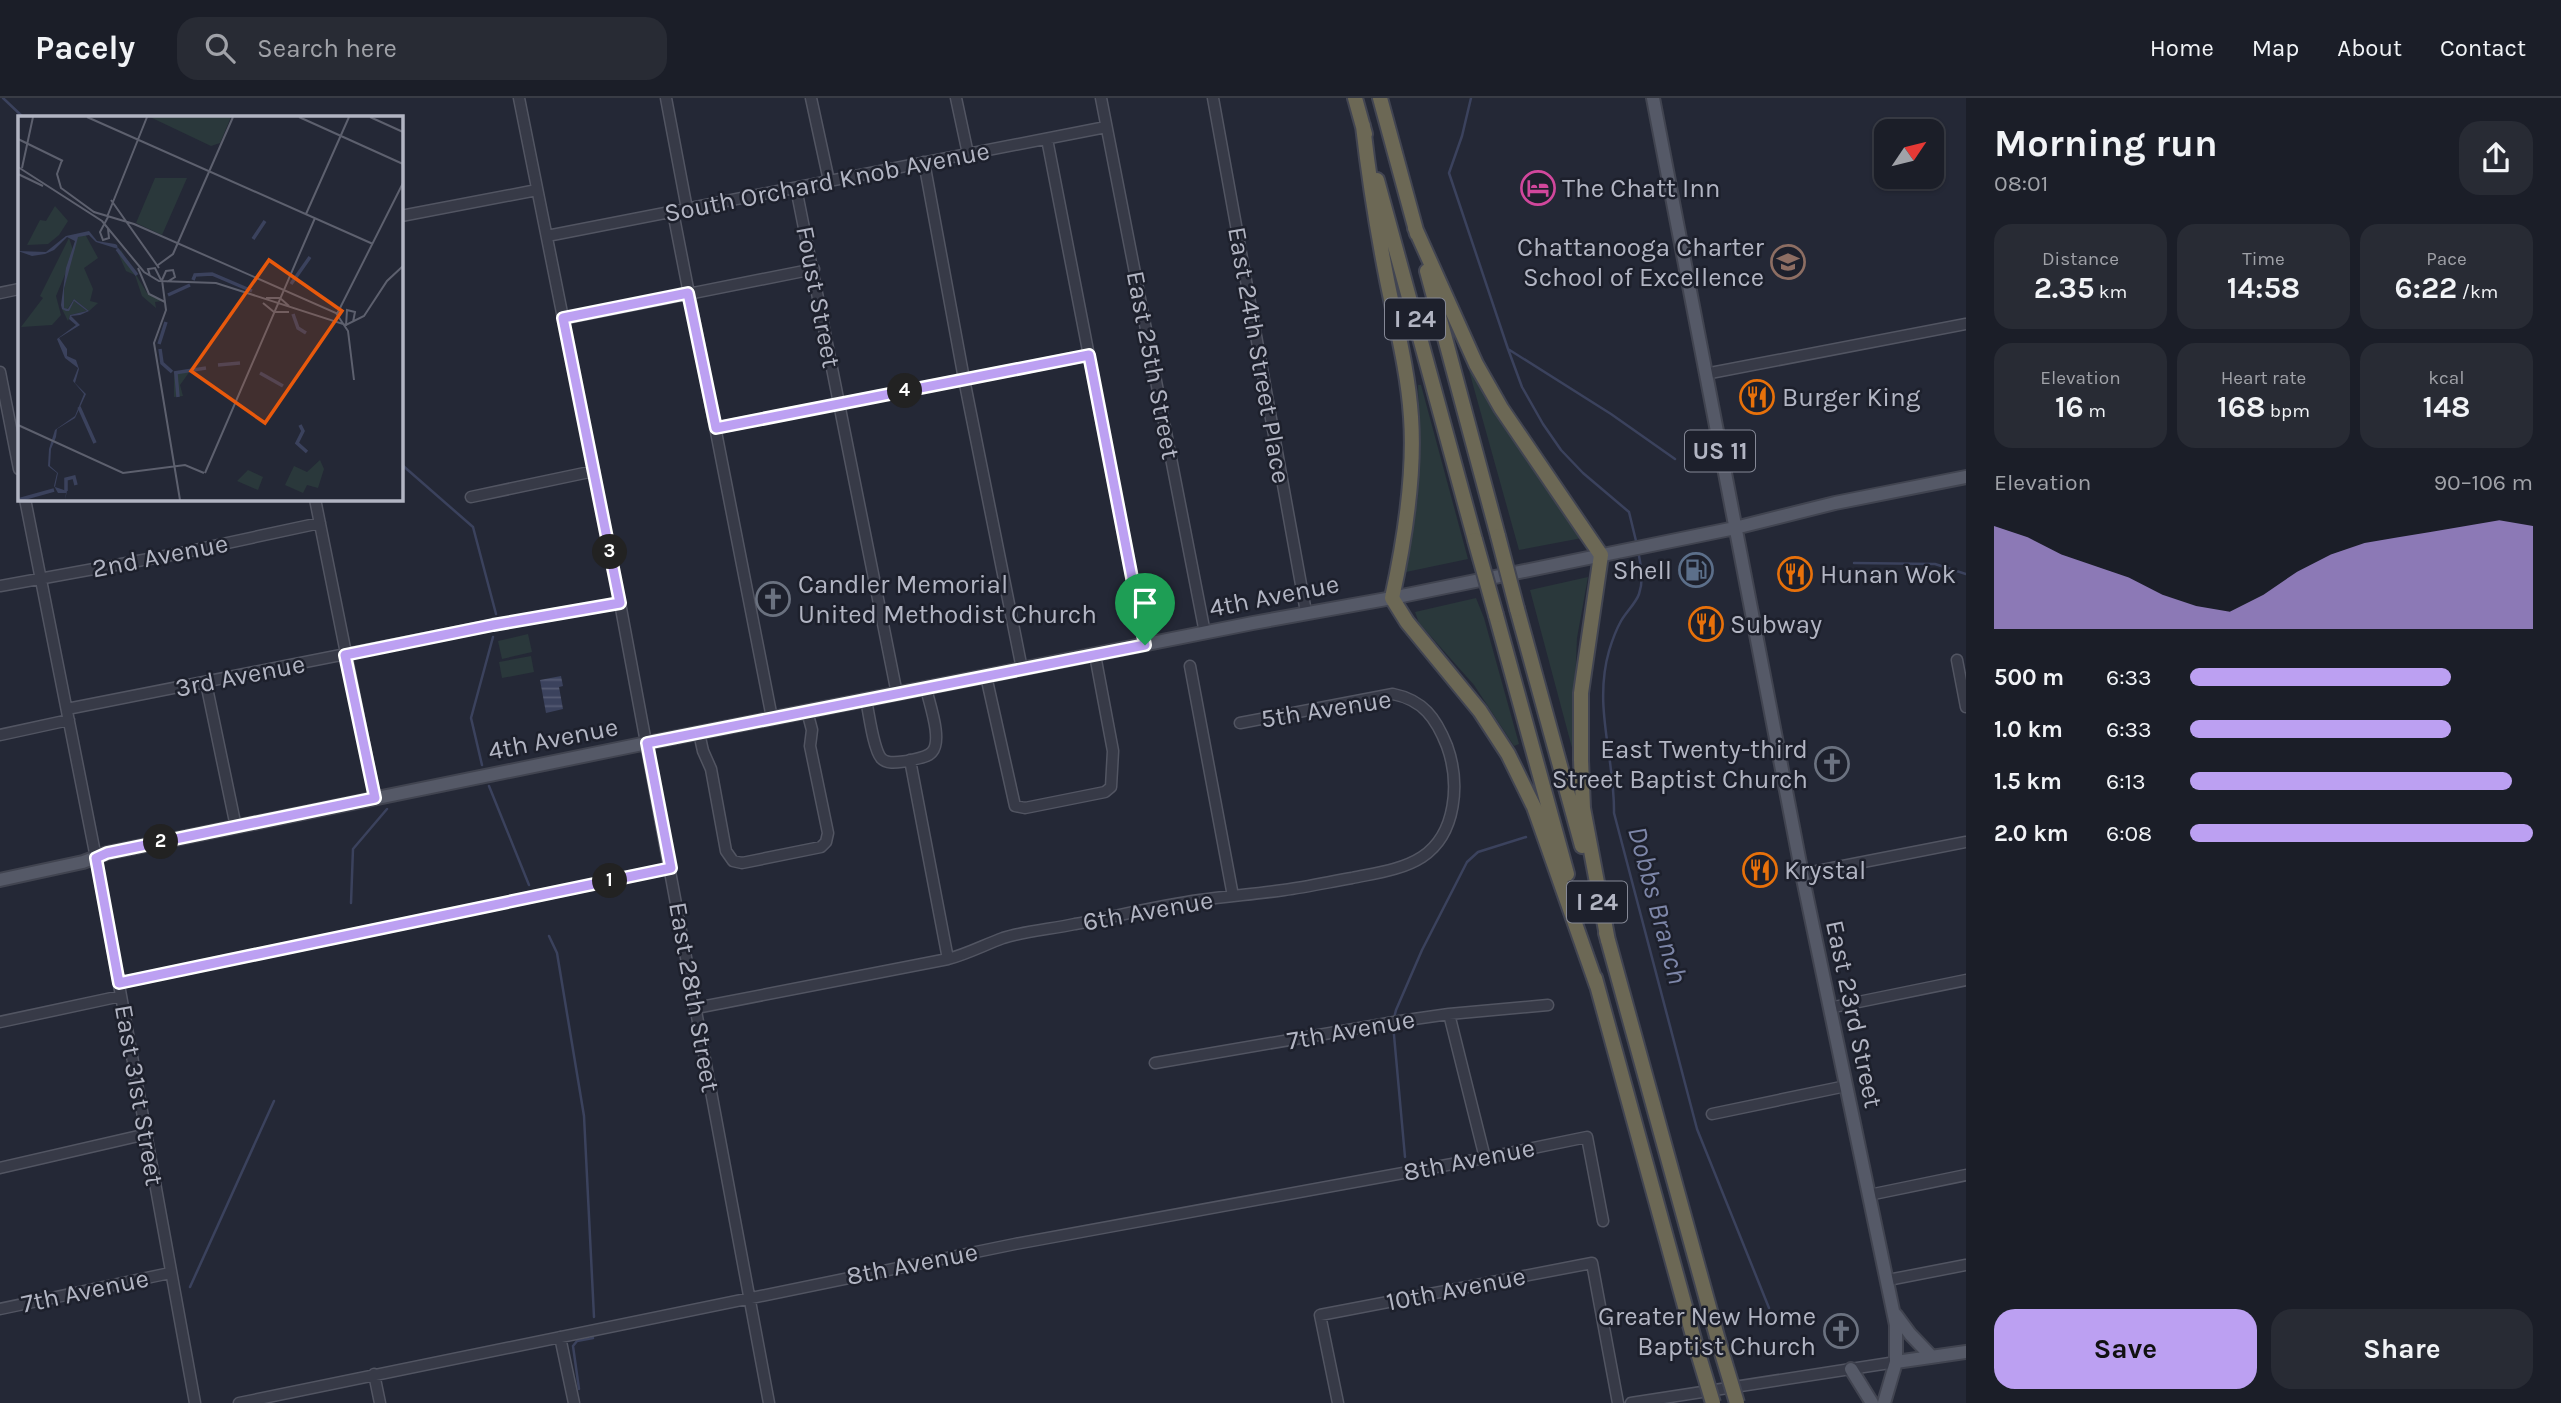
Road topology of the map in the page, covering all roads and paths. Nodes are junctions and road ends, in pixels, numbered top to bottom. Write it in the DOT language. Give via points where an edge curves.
graph roads {
  1 [pos="519,98"];
  2 [pos="666,98"];
  3 [pos="811,98"];
  4 [pos="957,98"];
  5 [pos="1101,98"];
  6 [pos="1213,98"];
  7 [pos="1355,98"];
  8 [pos="1380,98"];
  9 [pos="1653,98"];
  10 [pos="1363,126"];
  11 [pos="1106,127"];
  12 [pos="1047,139"];
  13 [pos="968,154"];
  14 [pos="924,162"];
  15 [pos="829,181"];
  16 [pos="796,188"];
  17 [pos="537,190"];
  18 [pos="687,209"];
  19 [pos="673,212"];
  20 [pos="402,216"];
  21 [pos="1415,228"];
  22 [pos="547,236"];
  23 [pos="814,269"];
  24 [pos="18,289"];
  25 [pos="0,293"];
  26 [pos="688,293"];
  27 [pos="563,318"];
  28 [pos="1966,324"];
  29 [pos="1089,355"];
  30 [pos="0,372"];
  31 [pos="1705,374"];
  32 [pos="964,379"];
  33 [pos="840,404"];
  34 [pos="716,428"];
  35 [pos="18,464"];
  36 [pos="594,471"];
  37 [pos="1966,477"];
  38 [pos="471,497"];
  39 [pos="25,500"];
  40 [pos="315,500"];
  41 [pos="320,523"];
  42 [pos="1735,528"];
  43 [pos="1601,555"];
  44 [pos="41,578"];
  45 [pos="0,586"];
  46 [pos="1392,598"];
  47 [pos="620,603"];
  48 [pos="1306,612"];
  49 [pos="1205,633"];
  50 [pos="1145,645"];
  51 [pos="345,655"];
  52 [pos="1095,655"];
  53 [pos="1957,660"];
  54 [pos="1190,666"];
  55 [pos="1022,669"];
  56 [pos="986,677"];
  57 [pos="206,683"];
  58 [pos="926,688"];
  59 [pos="897,694"];
  60 [pos="1412,698"];
  61 [pos="866,700"];
  62 [pos="1966,707"];
  63 [pos="807,712"];
  64 [pos="68,715"];
  65 [pos="772,718"];
  66 [pos="1240,723"];
  67 [pos="699,733"];
  68 [pos="0,735"];
  69 [pos="647,743"];
  70 [pos="910,760"];
  71 [pos="375,798"];
  72 [pos="236,827"];
  73 [pos="1966,842"];
  74 [pos="96,858"];
  75 [pos="671,868"];
  76 [pos="1802,874"];
  77 [pos="0,880"];
  78 [pos="1233,897"];
  79 [pos="1608,942"];
  80 [pos="948,959"];
  81 [pos="1966,980"];
  82 [pos="119,983"];
  83 [pos="1597,986"];
  84 [pos="121,996"];
  85 [pos="1548,1005"];
  86 [pos="696,1008"];
  87 [pos="1829,1008"];
  88 [pos="1449,1014"];
  89 [pos="0,1022"];
  90 [pos="1155,1063"];
  91 [pos="1846,1086"];
  92 [pos="1712,1114"];
  93 [pos="148,1135"];
  94 [pos="1485,1158"];
  95 [pos="0,1168"];
  96 [pos="1966,1175"];
  97 [pos="1869,1195"];
  98 [pos="1603,1221"];
  99 [pos="1966,1265"];
  100 [pos="170,1273"];
  101 [pos="1888,1280"];
  102 [pos="750,1297"];
  103 [pos="0,1309"];
  104 [pos="1894,1311"];
  105 [pos="560,1337"];
  106 [pos="1692,1345"];
  107 [pos="1966,1352"];
  108 [pos="1932,1357"];
  109 [pos="1896,1362"];
  110 [pos="1852,1369"];
  111 [pos="374,1374"];
  112 [pos="195,1403"];
  113 [pos="239,1403"];
  114 [pos="380,1403"];
  115 [pos="574,1403"];
  116 [pos="769,1403"];
  117 [pos="1338,1403"];
  118 [pos="1619,1403"];
  119 [pos="1632,1403"];
  120 [pos="1703,1403"];
  121 [pos="1713,1403"];
  122 [pos="1737,1403"];
  123 [pos="1872,1403"];
  124 [pos="1884,1403"];
  1 -- 17 [label="street, East 28th Street"];
  2 -- 18 [label="street"];
  3 -- 15 [label="street"];
  4 -- 13 [label="street"];
  5 -- 11 [label="street, East 25th Street"];
  6 -- 48 [label="street, East 24th Street Place"];
  7 -- 10 [label="highway, I 24"];
  8 -- 21 [label="highway, I 24"];
  9 -- 31 [label="main road, East 23rd Street / US 11"];
  10 -- 46 [label="highway" via="1411,416 1412,457"];
  10 -- 83 [label="highway, I 24, bridge"];
  11 -- 12 [label="street, South Orchard Knob Avenue"];
  11 -- 49 [label="street, East 25th Street"];
  12 -- 13 [label="street, South Orchard Knob Avenue"];
  12 -- 29 [label="street"];
  13 -- 14 [label="street, South Orchard Knob Avenue"];
  14 -- 15 [label="street, South Orchard Knob Avenue"];
  14 -- 32 [label="street"];
  15 -- 16 [label="street, South Orchard Knob Avenue"];
  16 -- 18 [label="street, South Orchard Knob Avenue"];
  16 -- 23 [label="street, Foust Street"];
  17 -- 20 [label="street"];
  17 -- 22 [label="street, East 28th Street"];
  18 -- 19 [label="street, South Orchard Knob Avenue"];
  19 -- 22 [label="street, South Orchard Knob Avenue"];
  19 -- 26 [label="street"];
  21 -- 43 [label="highway" via="1476,364 1501,408"];
  21 -- 79 [label="highway, I 24, bridge"];
  22 -- 27 [label="street, East 28th Street"];
  23 -- 26 [label="street"];
  23 -- 33 [label="street, Foust Street"];
  24 -- 25 [label="street"];
  26 -- 27 [label="street"];
  26 -- 34 [label="street"];
  27 -- 36 [label="street, East 28th Street"];
  28 -- 31 [label="street"];
  29 -- 32 [label="street"];
  29 -- 50 [label="street"];
  30 -- 35 [label="street"];
  31 -- 42 [label="main road, East 23rd Street / US 11"];
  32 -- 33 [label="street"];
  32 -- 55 [label="street"];
  33 -- 34 [label="street"];
  33 -- 59 [label="street, Foust Street"];
  34 -- 65 [label="street"];
  36 -- 38 [label="street"];
  36 -- 47 [label="street, East 28th Street"];
  37 -- 42 [label="main road, 4th Avenue"];
  39 -- 44 [label="street, East 31st Street"];
  40 -- 41 [label="street"];
  41 -- 44 [label="street, 2nd Avenue"];
  41 -- 51 [label="street"];
  42 -- 43 [label="main road, 4th Avenue"];
  42 -- 76 [label="main road, East 23rd Street / US 11"];
  43 -- 46 [label="main road, 4th Avenue"];
  43 -- 79 [label="highway" via="1581,693 1581,760 1583,808"];
  44 -- 45 [label="street, 2nd Avenue"];
  44 -- 64 [label="street, East 31st Street"];
  46 -- 48 [label="main road, 4th Avenue"];
  46 -- 83 [label="highway" via="1508,754 1534,807"];
  47 -- 51 [label="street, 3rd Avenue"];
  47 -- 69 [label="street, East 28th Street"];
  48 -- 49 [label="main road, 4th Avenue"];
  49 -- 50 [label="main road, 4th Avenue"];
  50 -- 52 [label="main road, 4th Avenue"];
  51 -- 57 [label="street, 3rd Avenue"];
  51 -- 71 [label="street"];
  52 -- 55 [label="main road, 4th Avenue"];
  52 -- 56 [label="street" via="1114,751 1111,787 1105,792 1025,808 1015,806"];
  53 -- 62 [label="street"];
  54 -- 78 [label="street"];
  55 -- 56 [label="main road, 4th Avenue"];
  56 -- 58 [label="main road, 4th Avenue"];
  57 -- 64 [label="street, 3rd Avenue"];
  57 -- 72 [label="street"];
  58 -- 59 [label="main road, 4th Avenue"];
  58 -- 70 [label="street" via="937,734 933,752"];
  59 -- 61 [label="main road, 4th Avenue"];
  60 -- 66 [label="street, 5th Avenue" via="1393,694"];
  60 -- 78 [label="street, 6th Avenue" via="1427,710 1448,749 1454,798 1439,842 1408,865"];
  61 -- 63 [label="main road, 4th Avenue"];
  61 -- 70 [label="street" via="882,759"];
  63 -- 65 [label="main road, 4th Avenue"];
  63 -- 67 [label="street" via="826,842 821,847 742,863 733,861 726,851 711,769"];
  64 -- 68 [label="street, 3rd Avenue"];
  64 -- 74 [label="street, East 31st Street"];
  65 -- 67 [label="main road, 4th Avenue"];
  67 -- 69 [label="main road, 4th Avenue"];
  69 -- 71 [label="main road, 4th Avenue"];
  69 -- 75 [label="street, East 28th Street"];
  70 -- 80 [label="street"];
  71 -- 72 [label="main road, 4th Avenue"];
  72 -- 74 [label="main road, 4th Avenue"];
  73 -- 76 [label="street"];
  74 -- 77 [label="main road, 4th Avenue"];
  74 -- 82 [label="street, East 31st Street"];
  75 -- 82 [label="street"];
  75 -- 86 [label="street, East 28th Street"];
  76 -- 87 [label="main road, East 23rd Street / US 11"];
  78 -- 80 [label="street, 6th Avenue" via="1004,938"];
  79 -- 122 [label="highway, I 24, bridge"];
  80 -- 86 [label="street, 6th Avenue"];
  81 -- 87 [label="street"];
  82 -- 84 [label="street, East 31st Street"];
  83 -- 106 [label="highway, I 24" via="1657,1199"];
  84 -- 89 [label="street"];
  84 -- 93 [label="street, East 31st Street"];
  85 -- 88 [label="street, 7th Avenue"];
  86 -- 102 [label="street, East 28th Street"];
  87 -- 91 [label="main road, East 23rd Street / US 11"];
  88 -- 90 [label="street, 7th Avenue"];
  88 -- 94 [label="street"];
  91 -- 92 [label="street"];
  91 -- 97 [label="main road, East 23rd Street / US 11"];
  93 -- 95 [label="street"];
  93 -- 100 [label="street, East 31st Street"];
  94 -- 98 [label="street, 8th Avenue" via="1587,1137"];
  94 -- 102 [label="street, 8th Avenue"];
  96 -- 97 [label="street"];
  97 -- 101 [label="main road, East 23rd Street / US 11"];
  99 -- 101 [label="street"];
  100 -- 103 [label="street, 7th Avenue"];
  100 -- 112 [label="street, East 31st Street"];
  101 -- 104 [label="main road, East 23rd Street / US 11"];
  102 -- 105 [label="street, 8th Avenue"];
  102 -- 116 [label="street, East 28th Street"];
  104 -- 108 [label="main road" via="1909,1335"];
  104 -- 109 [label="main road, East 23rd Street / US 11"];
  105 -- 111 [label="street, 8th Avenue"];
  105 -- 115 [label="street"];
  106 -- 120 [label="highway"];
  106 -- 121 [label="highway, I 24, bridge"];
  107 -- 108 [label="main road"];
  108 -- 109 [label="main road"];
  109 -- 110 [label="street"];
  109 -- 124 [label="main road, East 23rd Street"];
  110 -- 119 [label="street"];
  110 -- 123 [label="main road"];
  111 -- 113 [label="street, 8th Avenue"];
  111 -- 114 [label="street"];
  117 -- 118 [label="street, 10th Avenue" via="1320,1315 1592,1263"];
}
